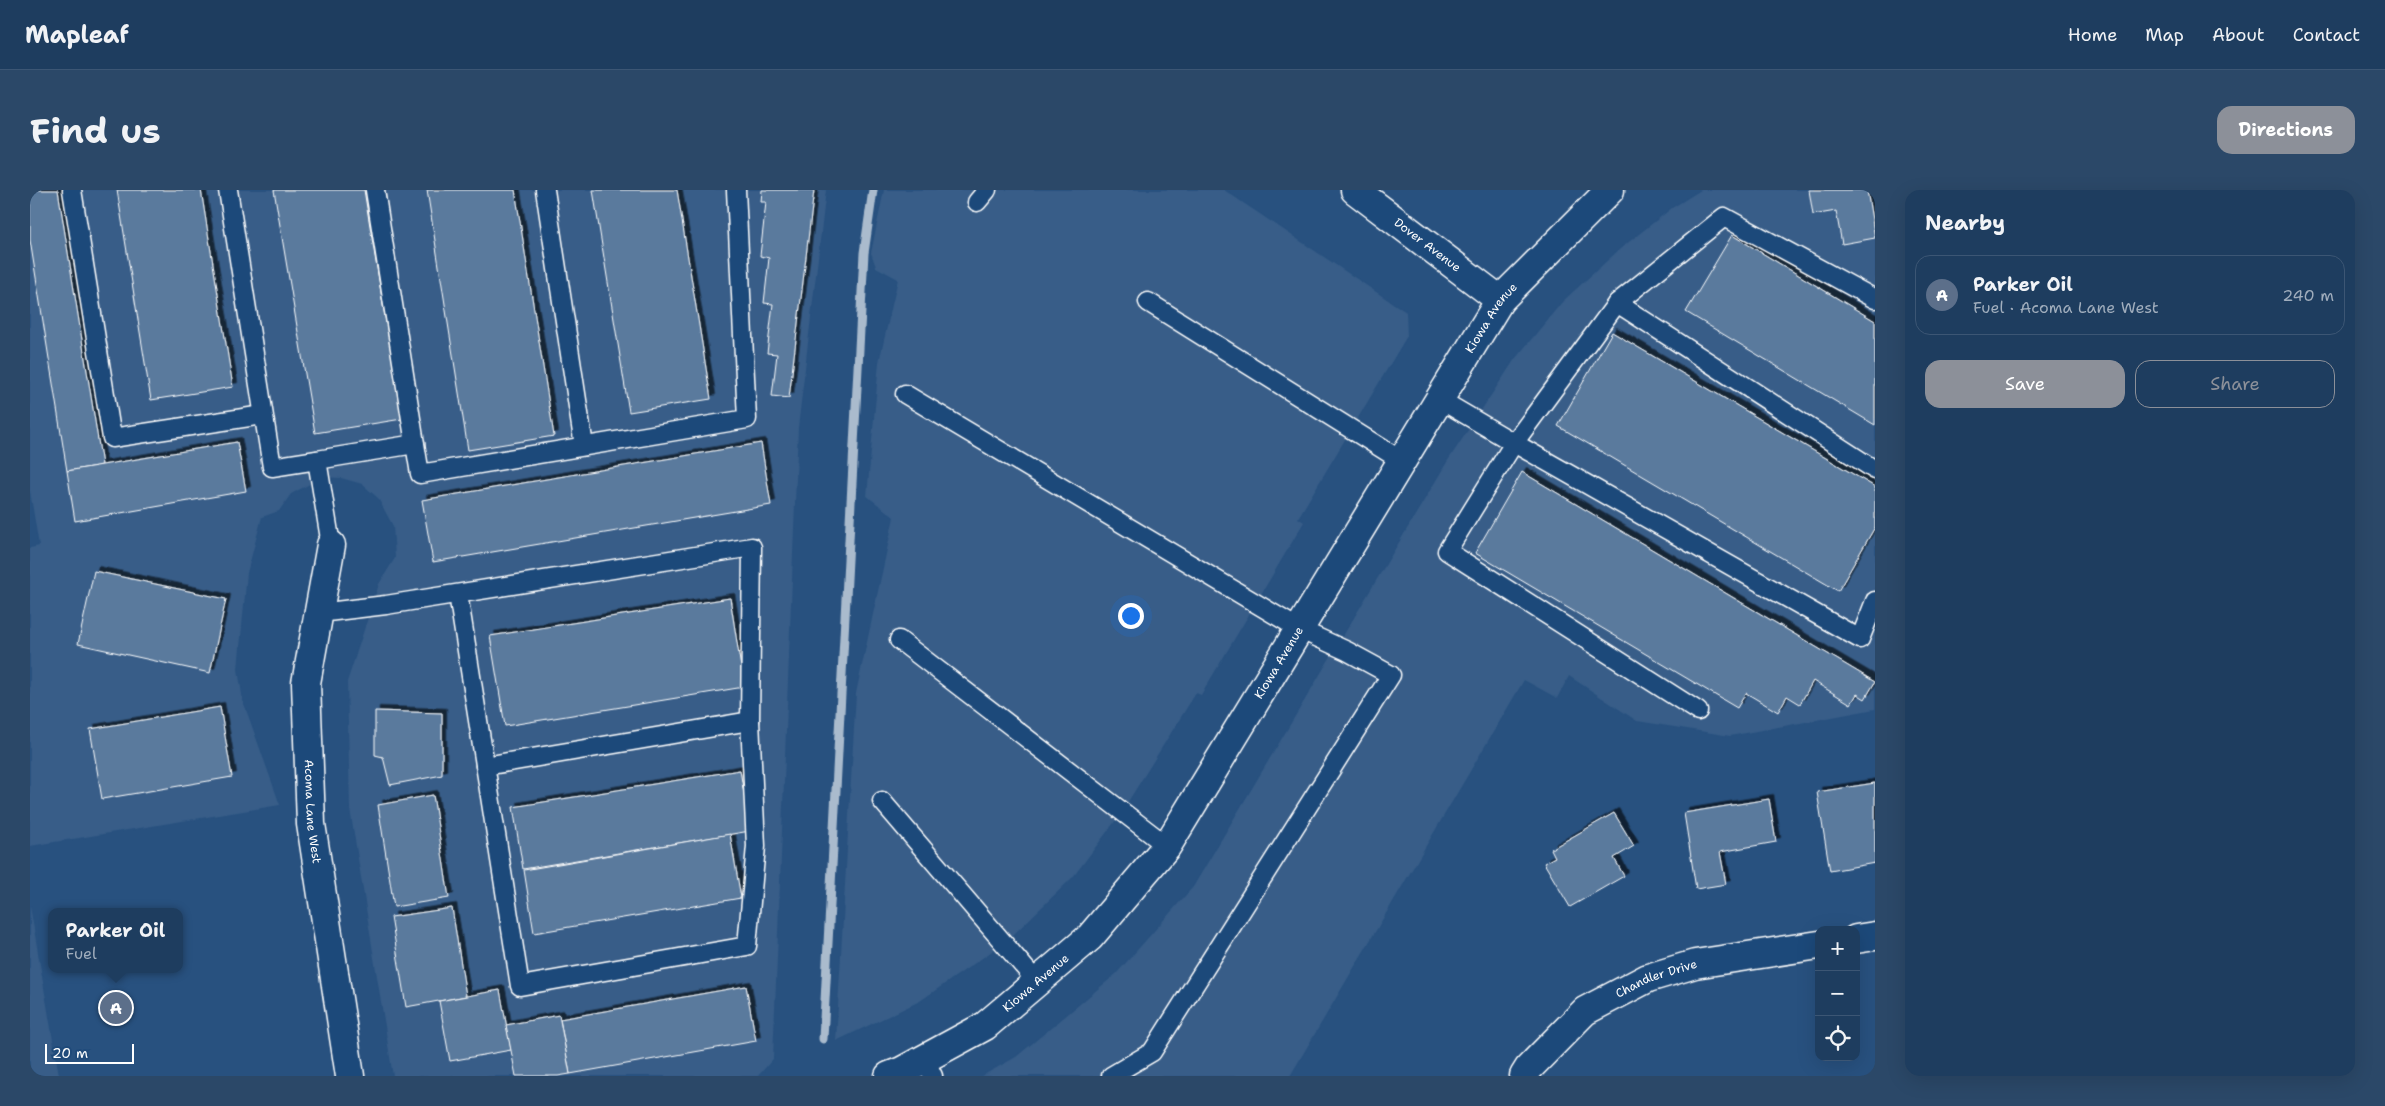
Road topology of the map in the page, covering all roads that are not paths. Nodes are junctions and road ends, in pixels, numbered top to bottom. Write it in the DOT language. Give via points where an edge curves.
graph roads {
  1 [pos="72,190"];
  2 [pos="228,190"];
  3 [pos="375,190"];
  4 [pos="545,190"];
  5 [pos="736,190"];
  6 [pos="1355,190"];
  7 [pos="1610,190"];
  8 [pos="1875,299"];
  9 [pos="1500,300"];
  10 [pos="1148,302"];
  11 [pos="1617,303"];
  12 [pos="904,394"];
  13 [pos="1439,399"];
  14 [pos="263,414"];
  15 [pos="1514,443"];
  16 [pos="415,444"];
  17 [pos="584,446"];
  18 [pos="317,460"];
  19 [pos="1402,461"];
  20 [pos="1875,470"];
  21 [pos="331,545"];
  22 [pos="458,594"];
  23 [pos="1875,601"];
  24 [pos="319,613"];
  25 [pos="1299,629"];
  26 [pos="899,640"];
  27 [pos="1698,711"];
  28 [pos="750,721"];
  29 [pos="485,766"];
  30 [pos="882,801"];
  31 [pos="1166,846"];
  32 [pos="1875,936"];
  33 [pos="1860,938"];
  34 [pos="1815,946"];
  35 [pos="1037,982"];
  36 [pos="929,1067"];
  37 [pos="350,1076"];
  38 [pos="889,1076"];
  39 [pos="1111,1076"];
  40 [pos="1524,1076"];
  1 -- 14 [label="lane" via="112,438"];
  2 -- 14 [label="lane"];
  3 -- 16 [label="lane"];
  4 -- 17 [label="lane"];
  5 -- 17 [label="lane" via="747,419"];
  6 -- 9 [label="street, Dover Avenue"];
  7 -- 9 [label="street, Kiowa Avenue"];
  8 -- 11 [label="lane" via="1724,217"];
  9 -- 13 [label="street, Kiowa Avenue"];
  10 -- 19 [label="lane"];
  11 -- 15 [label="lane"];
  11 -- 20 [label="lane"];
  12 -- 25 [label="lane"];
  13 -- 15 [label="lane"];
  13 -- 19 [label="street, Kiowa Avenue"];
  14 -- 18 [label="lane" via="272,467"];
  15 -- 23 [label="lane" via="1860,639"];
  15 -- 27 [label="lane" via="1447,551"];
  16 -- 17 [label="lane" via="420,474"];
  16 -- 18 [label="lane"];
  18 -- 21 [label="lane"];
  19 -- 25 [label="street, Kiowa Avenue"];
  21 -- 24 [label="street, Acoma Lane West"];
  22 -- 24 [label="lane"];
  22 -- 28 [label="lane" via="752,547"];
  22 -- 29 [label="lane"];
  24 -- 37 [label="street, Acoma Lane West" via="306,683 311,824"];
  25 -- 31 [label="street, Kiowa Avenue"];
  25 -- 39 [label="lane" via="1392,675 1152,1052"];
  26 -- 31 [label="lane"];
  28 -- 29 [label="lane"];
  28 -- 29 [label="lane" via="756,846 747,946 520,986"];
  30 -- 35 [label="lane"];
  31 -- 35 [label="street, Kiowa Avenue" via="1090,937"];
  32 -- 33 [label="street"];
  34 -- 40 [label="street, Chandler Drive" via="1695,964 1648,978 1585,1011"];
  35 -- 36 [label="street, Kiowa Avenue"];
  36 -- 38 [label="street, Kiowa Avenue"];
}
